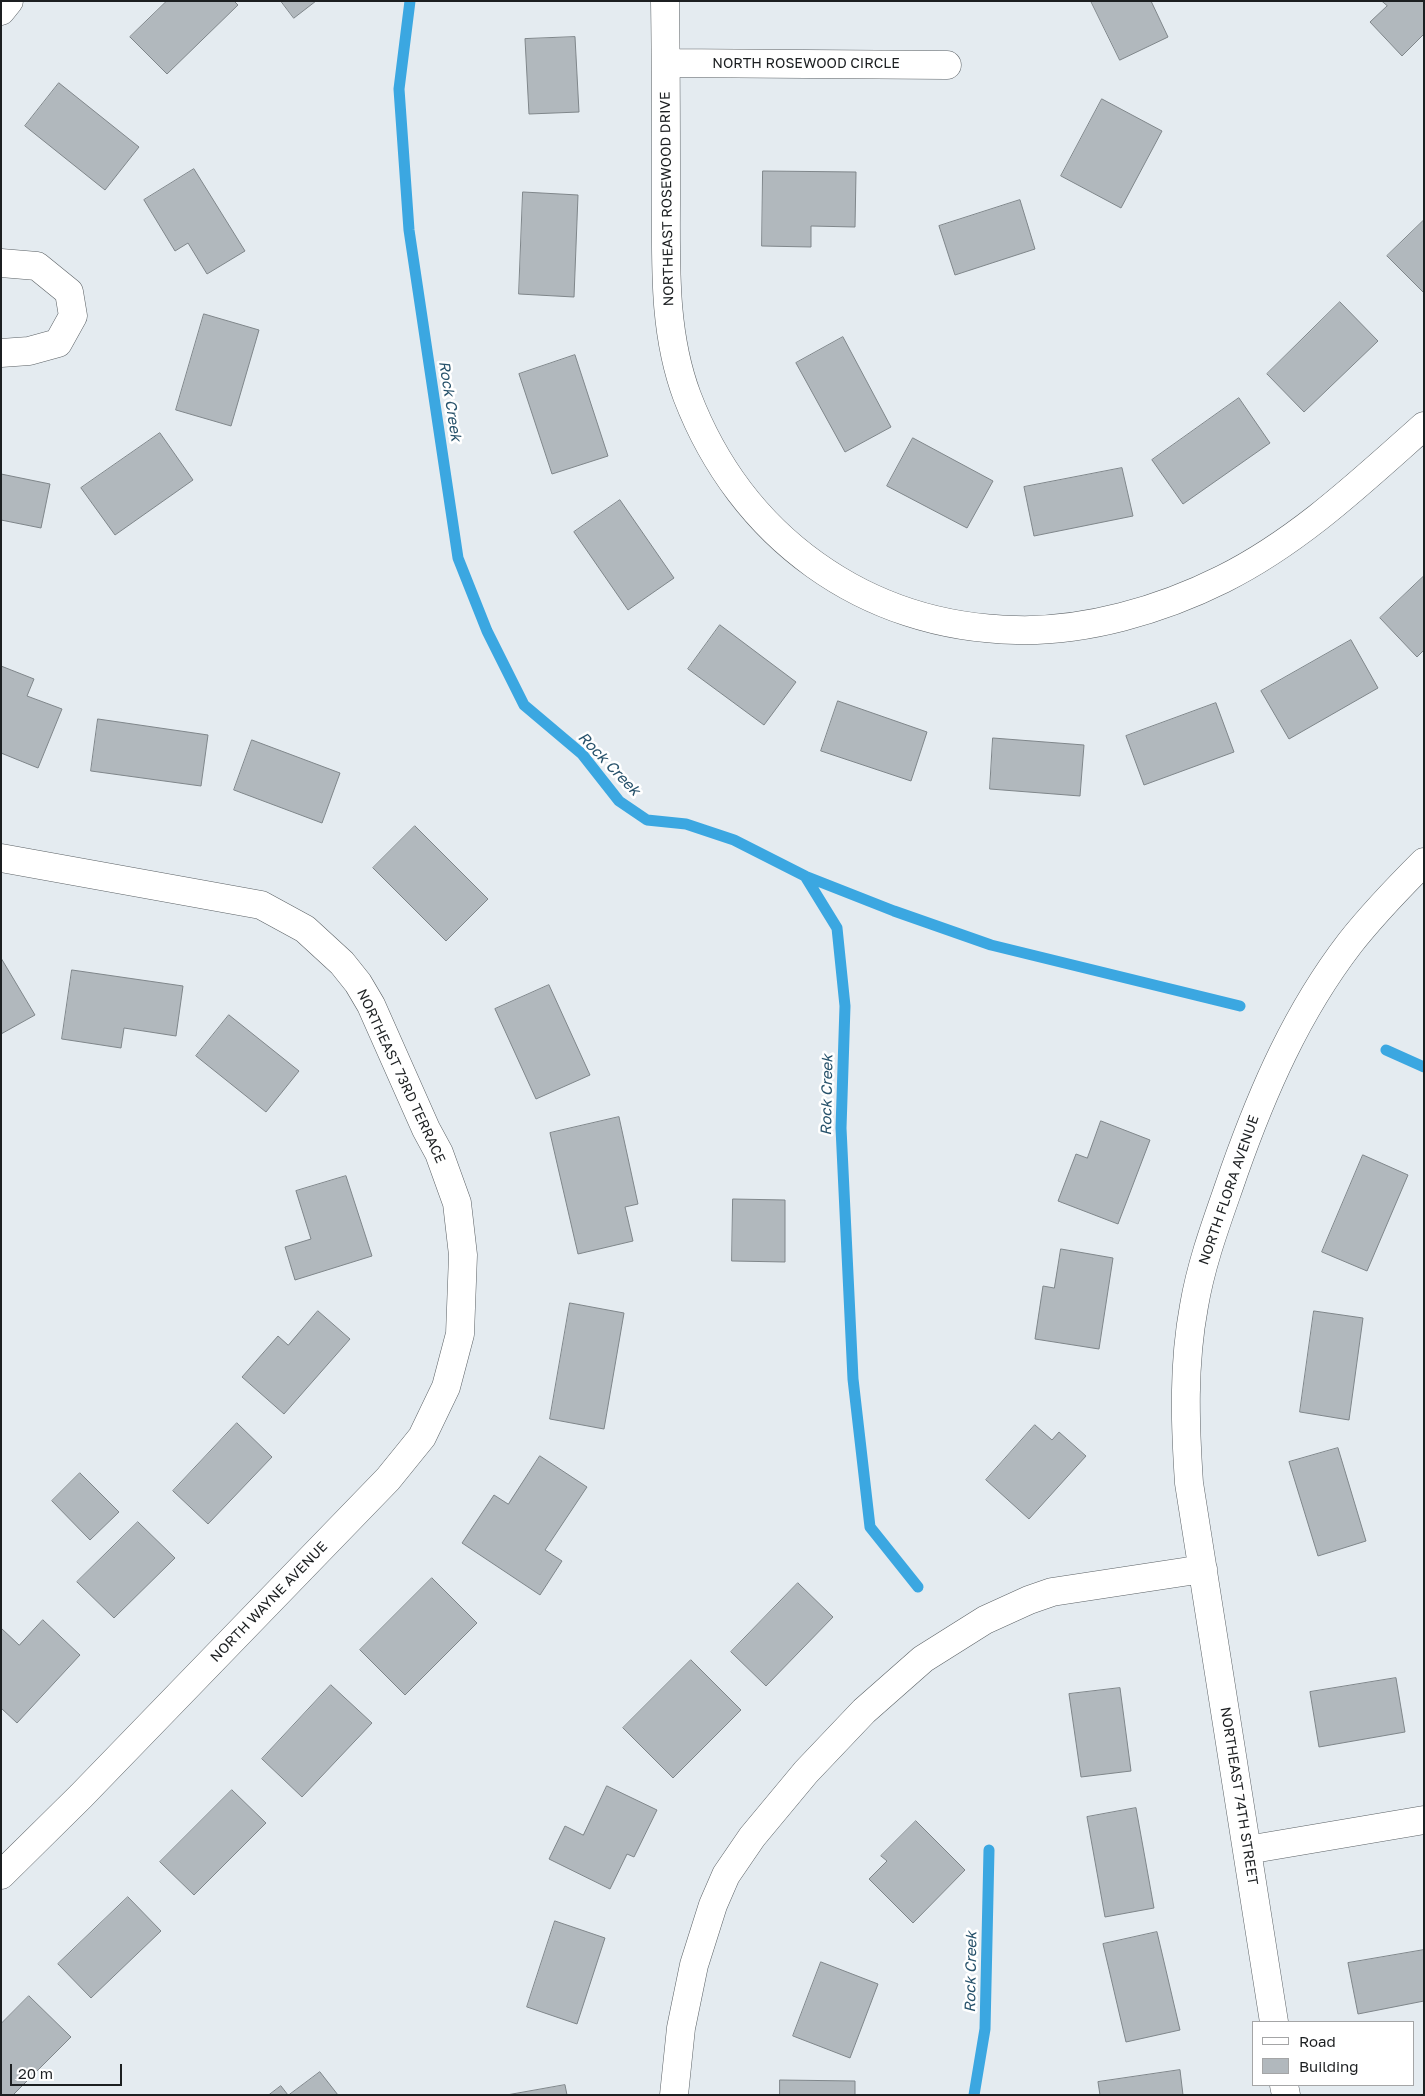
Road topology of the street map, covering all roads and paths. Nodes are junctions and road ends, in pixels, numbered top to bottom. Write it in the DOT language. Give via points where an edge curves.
graph roads {
  1 [pos="9,1"];
  2 [pos="665,1"];
  3 [pos="1,11"];
  4 [pos="666,63"];
  5 [pos="947,65"];
  6 [pos="1,263"];
  7 [pos="1,353"];
  8 [pos="1424,426"];
  9 [pos="1,858"];
  10 [pos="1424,862"];
  11 [pos="463,1287"];
  12 [pos="1203,1569"];
  13 [pos="1424,1820"];
  14 [pos="1247,1850"];
  15 [pos="1,1875"];
  16 [pos="1274,2021"];
  17 [pos="674,2095"];
  1 -- 3 [label="street"];
  2 -- 4 [label="street, NORTHEAST ROSEWOOD DRIVE"];
  4 -- 5 [label="street, NORTH ROSEWOOD CIRCLE"];
  4 -- 8 [label="street, NORTHEAST ROSEWOOD DRIVE" via="666,294 673,344 686,394 707,440 733,484 773,531 823,572 845,585 902,610 966,626 1017,630 1068,627 1120,617 1223,579 1294,537"];
  6 -- 7 [label="street" via="37,266 69,292 73,316 58,343 29,352"];
  9 -- 11 [label="street, NORTHEAST 73RD TERRACE" via="260,905 305,929 358,983 439,1153 457,1202"];
  10 -- 12 [label="street, NORTH FLORA AVENUE" via="1349,944 1297,1024 1256,1111 1208,1247 1194,1305 1186,1364 1185,1423"];
  11 -- 15 [label="street, NORTH WAYNE AVENUE" via="460,1334 446,1387 417,1444 388,1480"];
  12 -- 14 [label="street, NORTHEAST 74TH STREET"];
  12 -- 17 [label="street" via="1052,1592 1029,1600 985,1620 923,1659 864,1711 806,1772 752,1837 726,1875 694,1966 680,2028"];
  13 -- 14 [label="street"];
  14 -- 16 [label="street, NORTHEAST 74TH STREET"];
}
